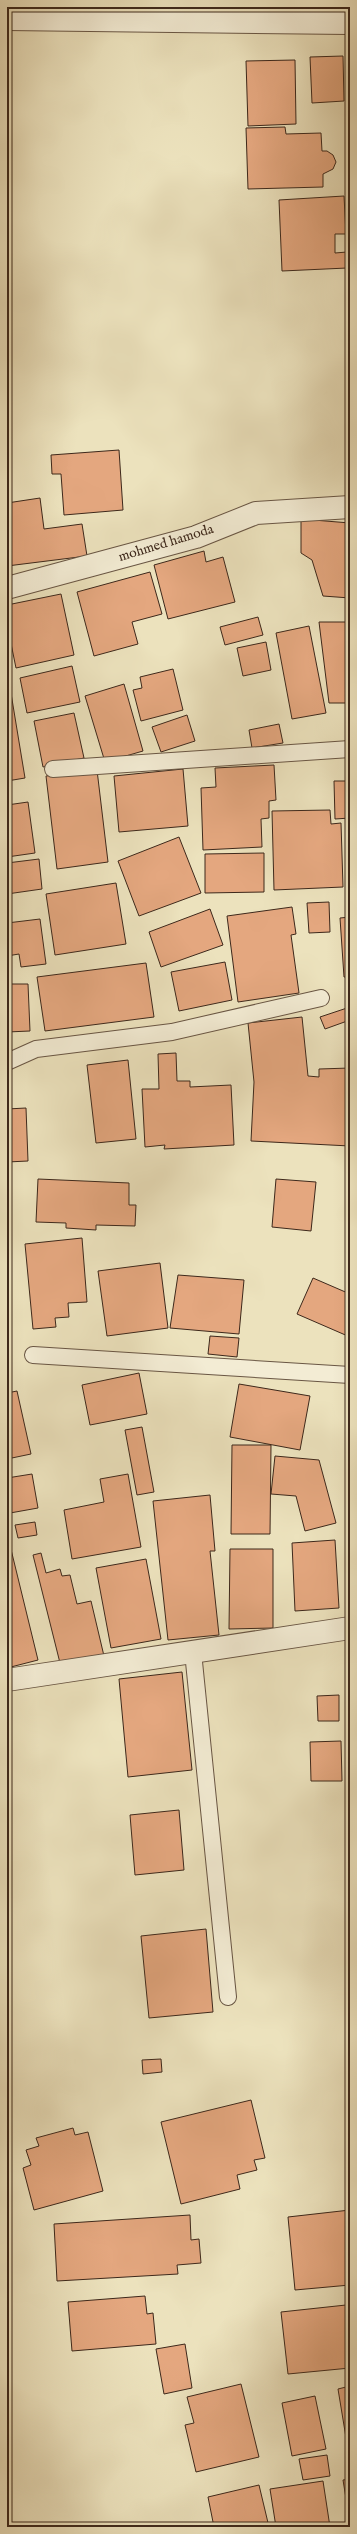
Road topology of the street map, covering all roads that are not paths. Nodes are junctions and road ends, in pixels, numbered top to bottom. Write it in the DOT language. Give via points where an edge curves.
graph roads {
  1 [pos="7,19"];
  2 [pos="350,23"];
  3 [pos="350,507"];
  4 [pos="7,588"];
  5 [pos="350,749"];
  6 [pos="53,769"];
  7 [pos="321,998"];
  8 [pos="7,1062"];
  9 [pos="33,1355"];
  10 [pos="350,1375"];
  11 [pos="350,1628"];
  12 [pos="193,1652"];
  13 [pos="7,1680"];
  14 [pos="228,1997"];
  1 -- 2 [label="street"];
  3 -- 4 [label="street, mohmed hamoda" via="256,513 196,537"];
  5 -- 6 [label="lane"];
  7 -- 8 [label="lane" via="172,1032 36,1049"];
  9 -- 10 [label="lane"];
  11 -- 12 [label="street"];
  12 -- 13 [label="street"];
  12 -- 14 [label="lane"];
}
